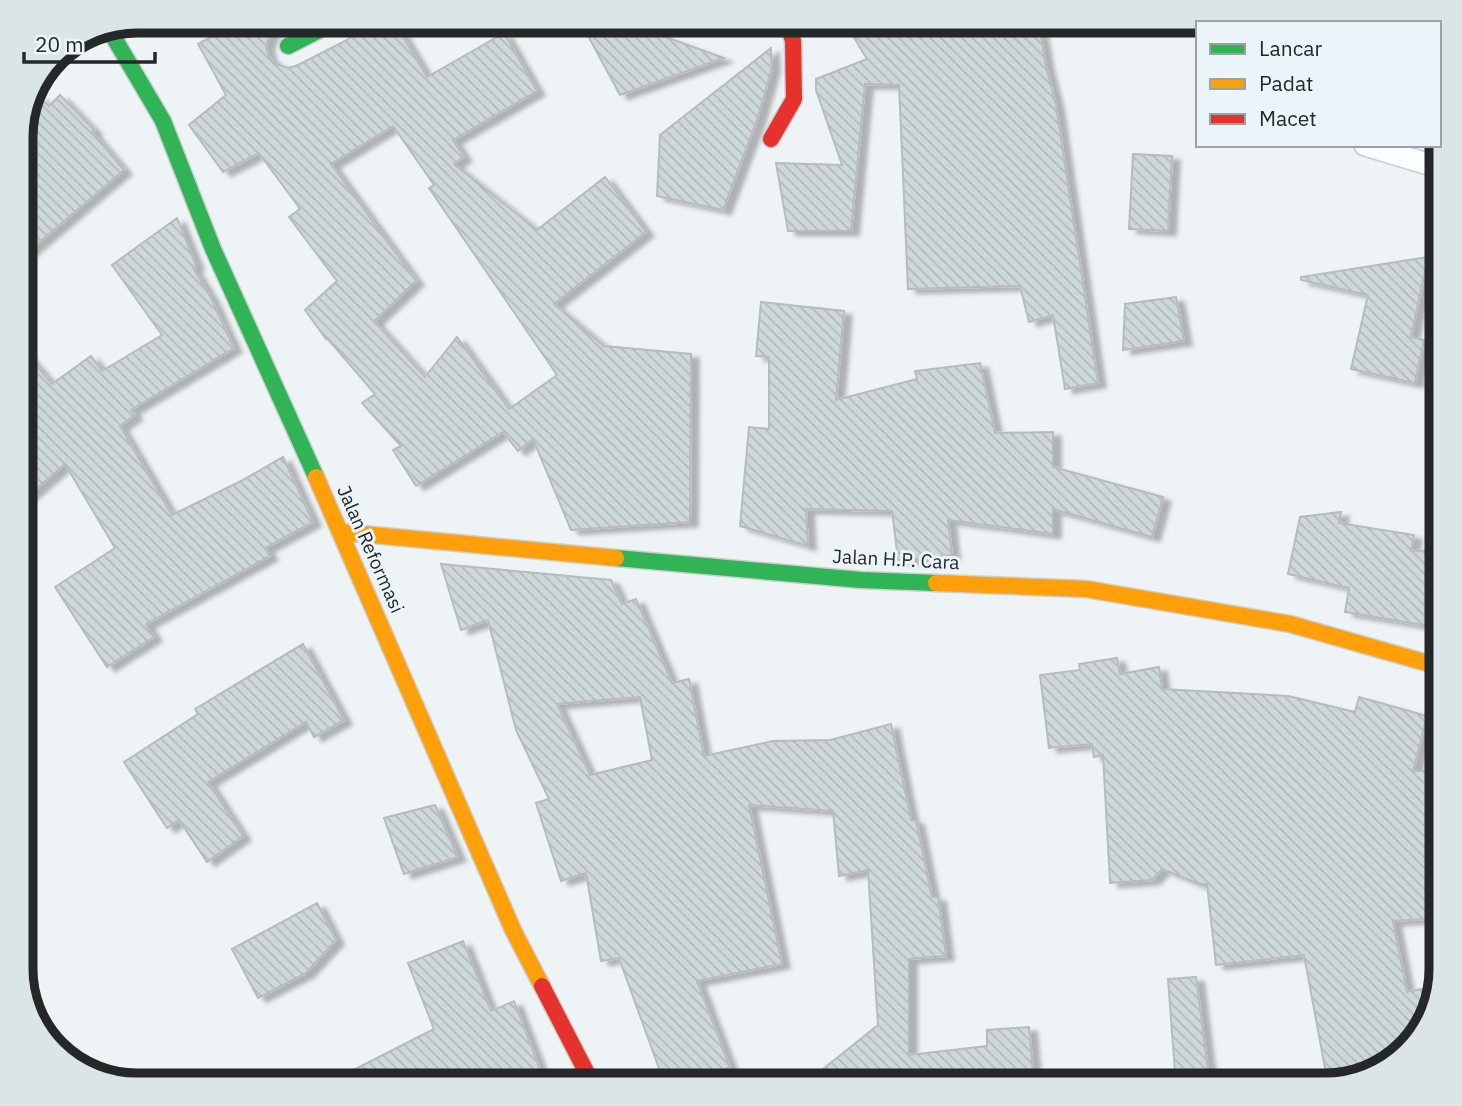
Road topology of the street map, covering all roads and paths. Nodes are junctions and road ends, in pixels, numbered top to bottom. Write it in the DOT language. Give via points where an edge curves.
graph roads {
  1 [pos="313,33"];
  2 [pos="791,33"];
  3 [pos="113,36"];
  4 [pos="288,46"];
  5 [pos="771,139"];
  6 [pos="1372,147"];
  7 [pos="1429,164"];
  8 [pos="341,532"];
  9 [pos="1429,664"];
  10 [pos="587,1073"];
  1 -- 4 [label="street"];
  2 -- 5 [label="street" via="794,99"];
  3 -- 8 [label="street, Jalan Reformasi" via="163,121 214,249"];
  6 -- 7 [label="lane"];
  8 -- 9 [label="street, Jalan H.P. Cara" via="861,580 1086,589 1290,624"];
  8 -- 10 [label="street, Jalan Reformasi" via="513,930"];
}
